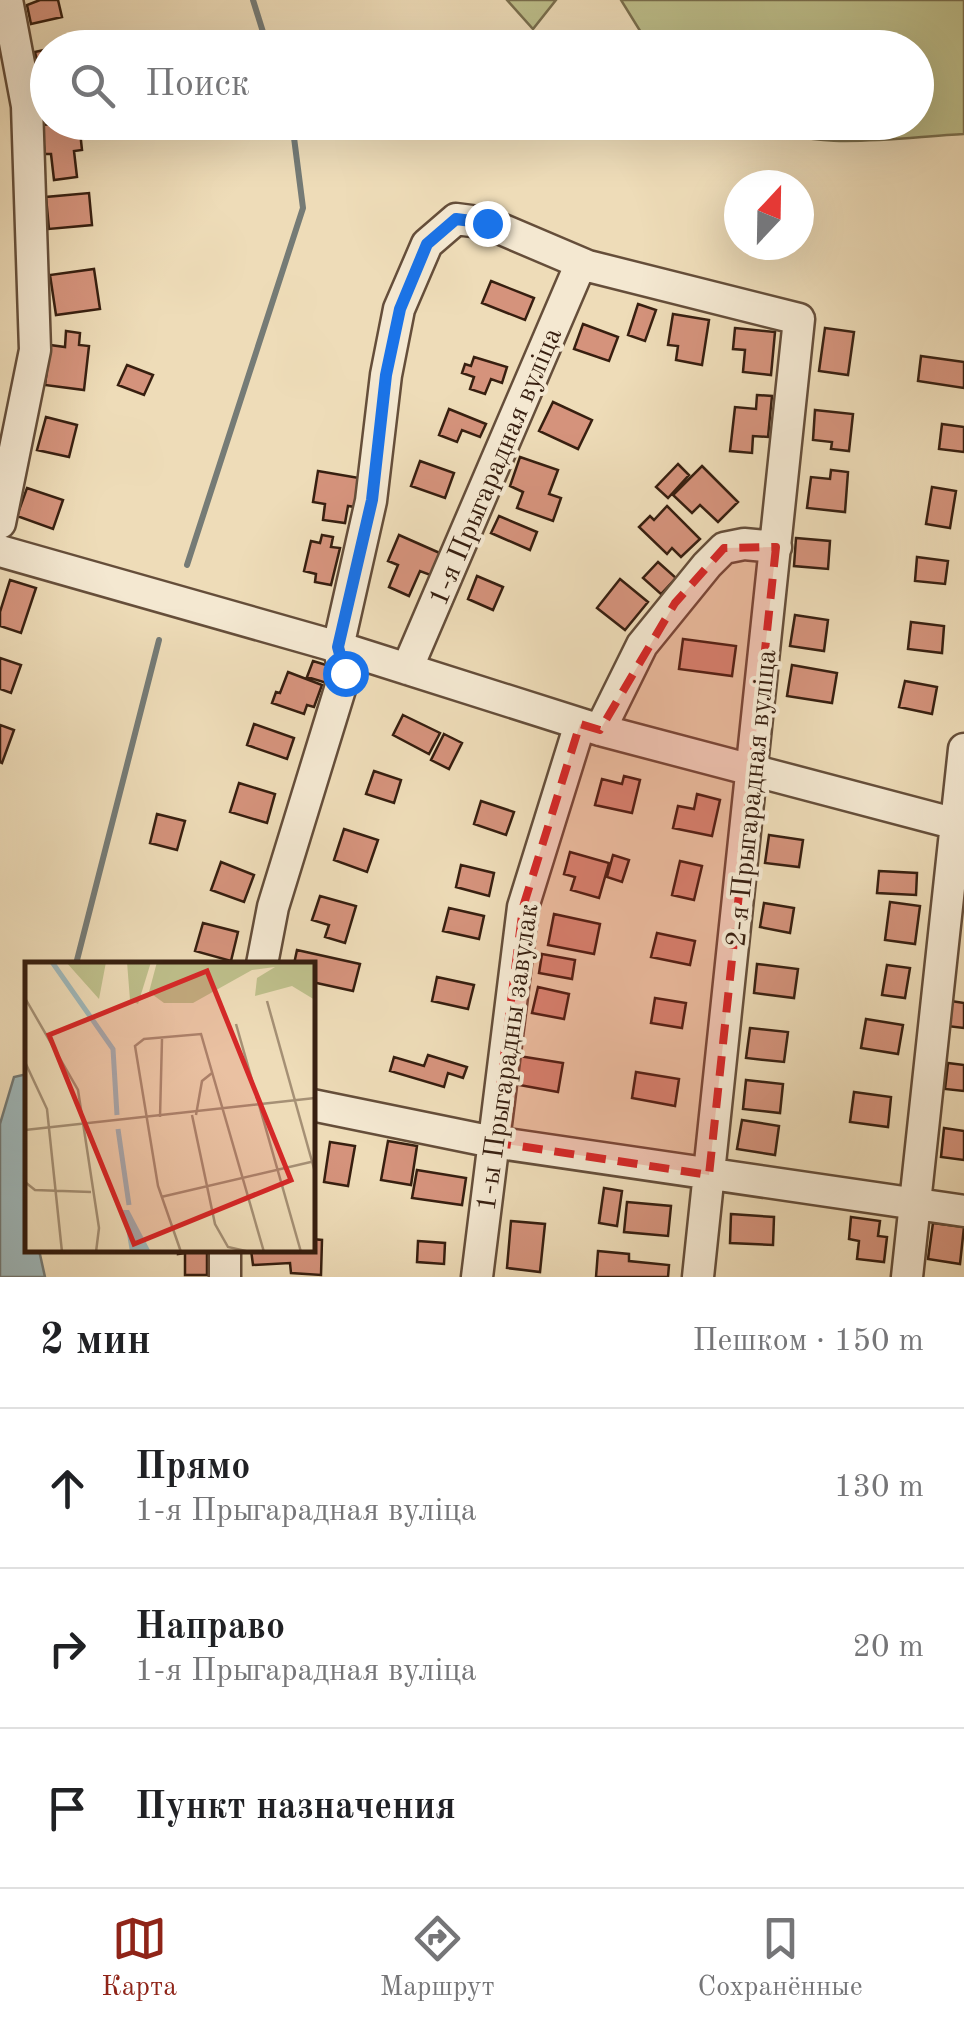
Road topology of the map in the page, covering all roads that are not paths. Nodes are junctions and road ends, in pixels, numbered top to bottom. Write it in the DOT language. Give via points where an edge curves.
graph roads {
  1 [pos="7,0"];
  2 [pos="581,263"];
  3 [pos="0,522"];
  4 [pos="776,547"];
  5 [pos="0,552"];
  6 [pos="338,647"];
  7 [pos="408,669"];
  8 [pos="590,727"];
  9 [pos="964,749"];
  10 [pos="754,772"];
  11 [pos="960,825"];
  12 [pos="262,962"];
  13 [pos="315,1105"];
  14 [pos="493,1142"];
  15 [pos="709,1175"];
  16 [pos="916,1206"];
  17 [pos="964,1211"];
  18 [pos="478,1277"];
  19 [pos="698,1277"];
  20 [pos="907,1277"];
  1 -- 3 [label="street" via="28,106 35,350"];
  2 -- 4 [label="street, 2-я Прыгарадная вуліца" via="799,319"];
  2 -- 6 [label="street" via="487,223 456,219 427,244 400,309 372,500"];
  2 -- 7 [label="street, 1-я Прыгарадная вуліца"];
  4 -- 8 [label="street, 1-ы Прыгарадны завулак" via="724,548 642,646"];
  4 -- 10 [label="street, 2-я Прыгарадная вуліца"];
  5 -- 6 [label="street"];
  6 -- 7 [label="street"];
  6 -- 12 [label="street" via="345,673"];
  7 -- 8 [label="street"];
  8 -- 10 [label="street"];
  8 -- 14 [label="street, 1-ы Прыгарадны завулак" via="523,907"];
  9 -- 11 [label="street"];
  10 -- 11 [label="street"];
  10 -- 15 [label="street, 2-я Прыгарадная вуліца"];
  11 -- 16 [label="street"];
  13 -- 14 [label="street"];
  14 -- 15 [label="street"];
  14 -- 18 [label="street, 1-ы Прыгарадны завулак"];
  15 -- 16 [label="street"];
  15 -- 19 [label="street, 2-я Прыгарадная вуліца"];
  16 -- 17 [label="street"];
  16 -- 20 [label="street"];
}
